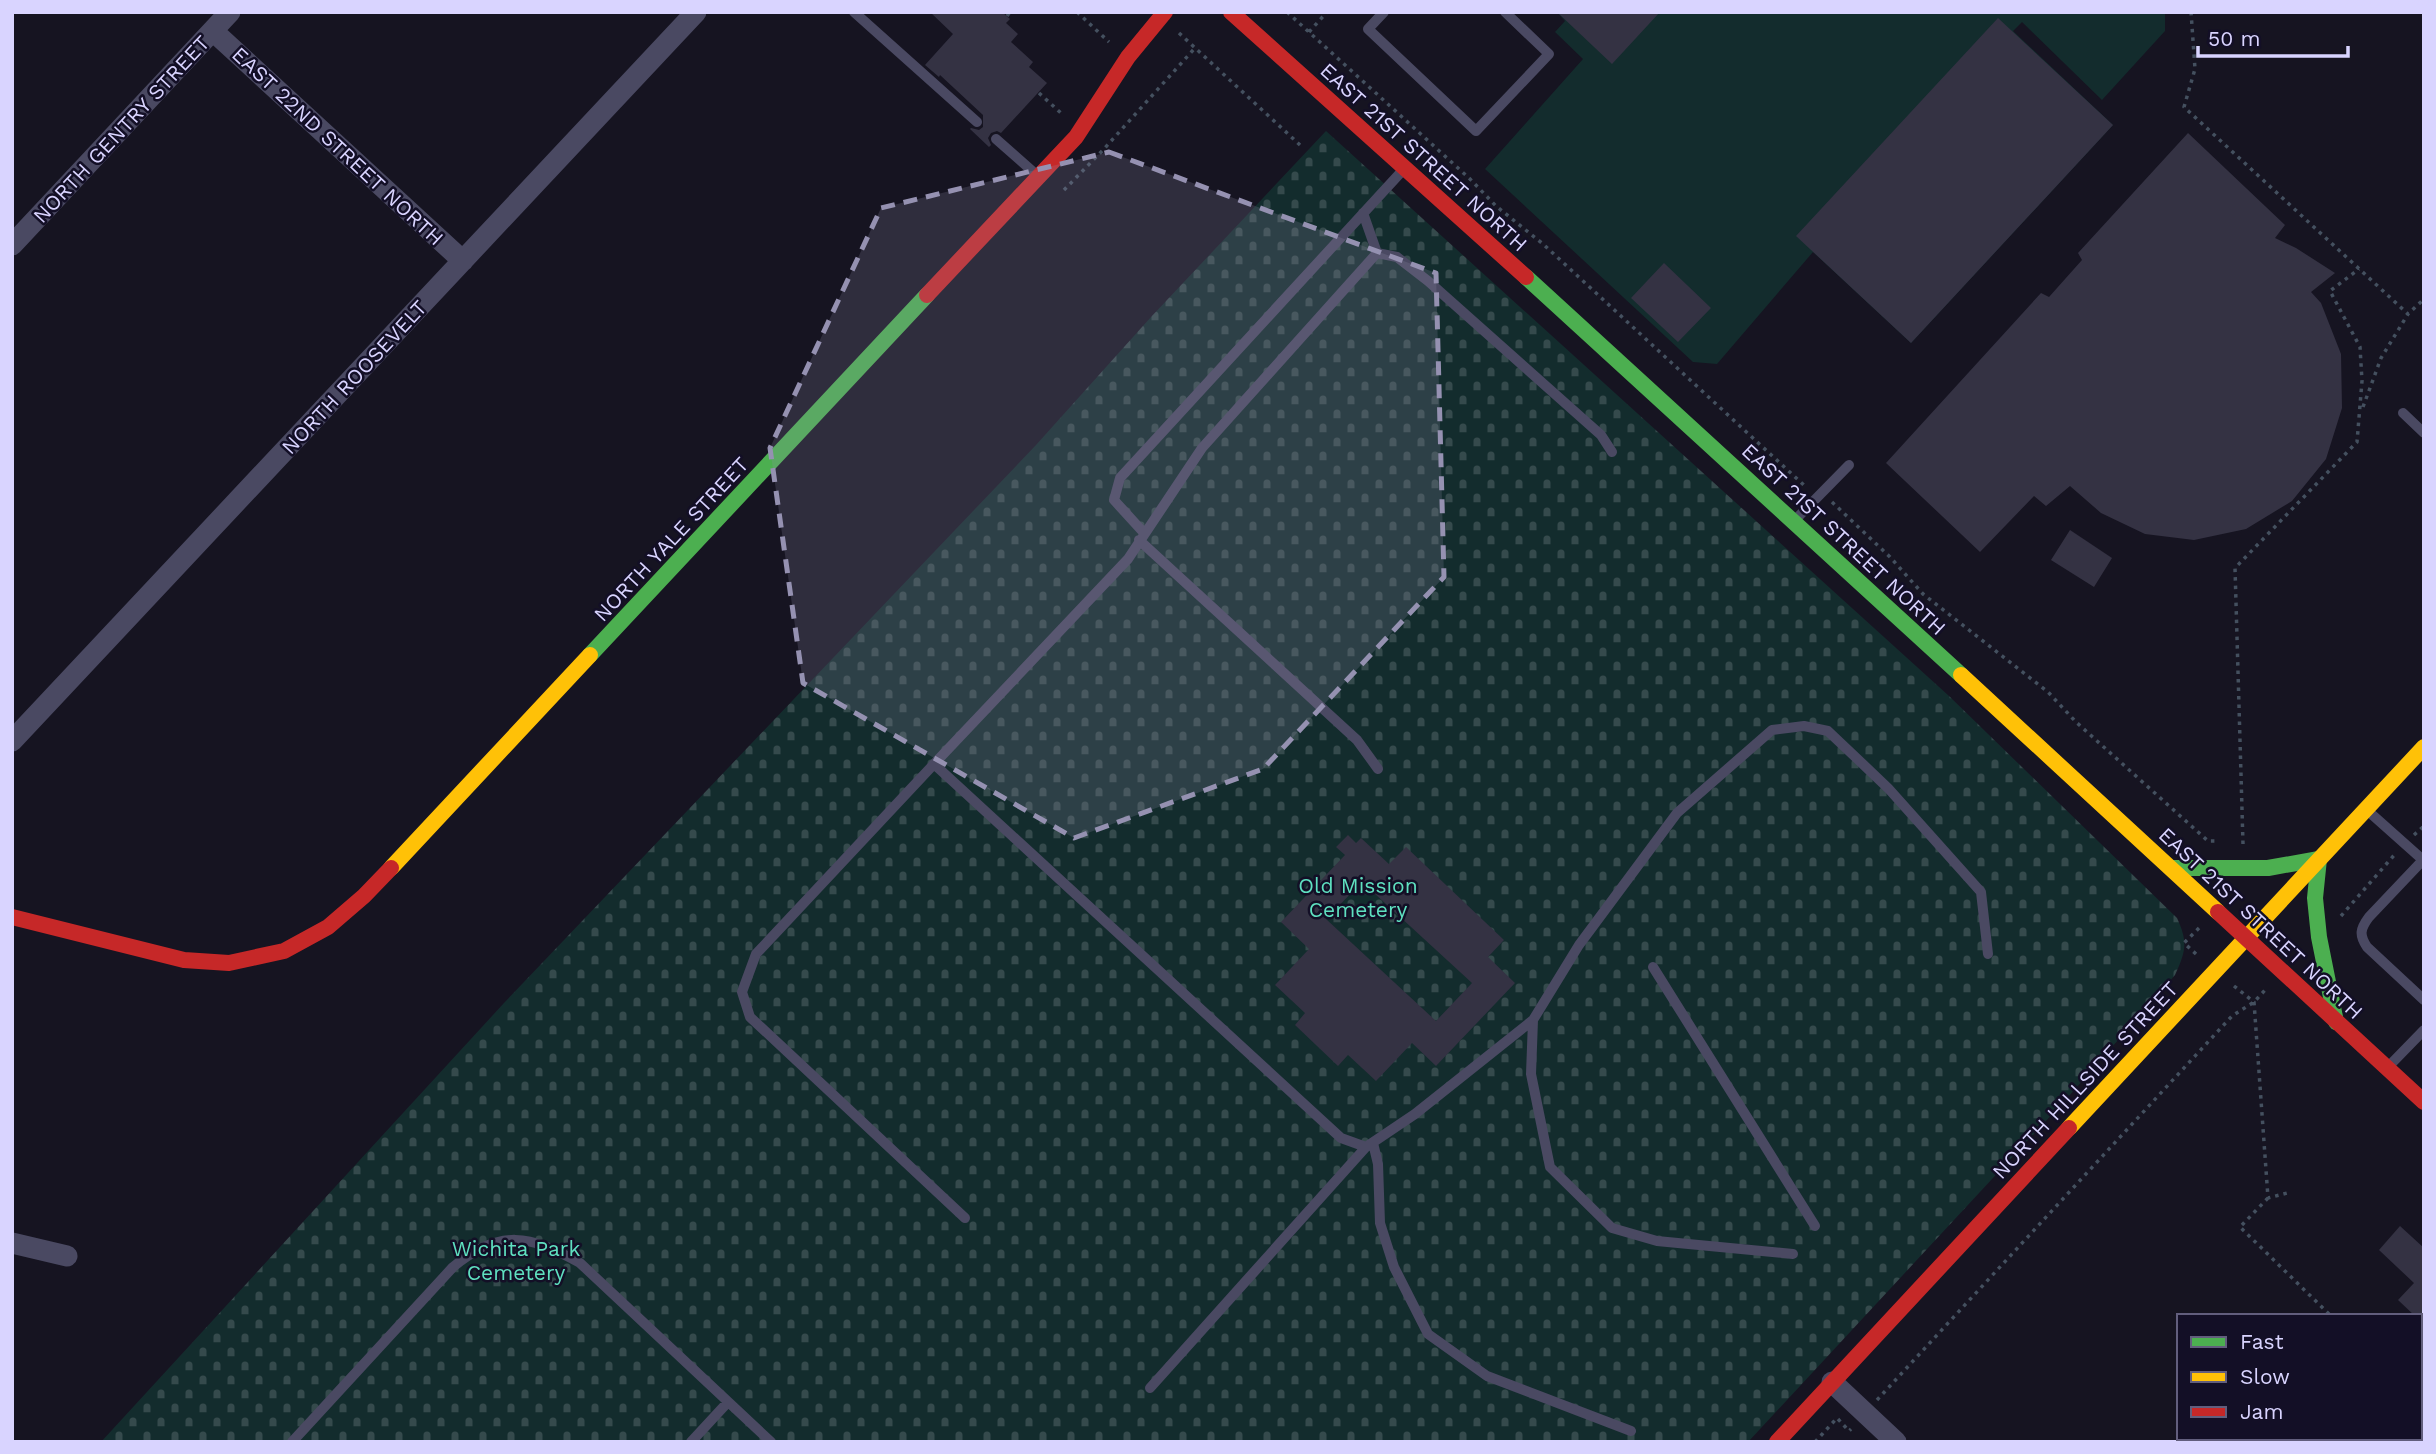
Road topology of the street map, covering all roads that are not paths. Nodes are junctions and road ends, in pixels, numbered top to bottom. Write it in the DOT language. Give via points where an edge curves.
graph roads {
  1 [pos="230,12"];
  2 [pos="696,12"];
  3 [pos="854,12"];
  4 [pos="1231,12"];
  5 [pos="1384,12"];
  6 [pos="1505,12"];
  7 [pos="1163,15"];
  8 [pos="213,31"];
  9 [pos="977,122"];
  10 [pos="996,139"];
  11 [pos="1405,168"];
  12 [pos="1039,177"];
  13 [pos="1363,213"];
  14 [pos="12,245"];
  15 [pos="1377,253"];
  16 [pos="463,261"];
  17 [pos="2403,413"];
  18 [pos="2424,433"];
  19 [pos="1612,452"];
  20 [pos="1849,465"];
  21 [pos="1794,521"];
  22 [pos="1141,537"];
  23 [pos="12,741"];
  24 [pos="2424,747"];
  25 [pos="934,764"];
  26 [pos="1378,769"];
  27 [pos="2366,809"];
  28 [pos="2319,859"];
  29 [pos="2423,860"];
  30 [pos="2173,868"];
  31 [pos="12,917"];
  32 [pos="2246,937"];
  33 [pos="1988,954"];
  34 [pos="1653,967"];
  35 [pos="2424,1000"];
  36 [pos="1533,1020"];
  37 [pos="2336,1022"];
  38 [pos="2424,1030"];
  39 [pos="2387,1068"];
  40 [pos="2424,1102"];
  41 [pos="1369,1145"];
  42 [pos="965,1218"];
  43 [pos="1815,1226"];
  44 [pos="12,1243"];
  45 [pos="1793,1254"];
  46 [pos="67,1256"];
  47 [pos="1832,1382"];
  48 [pos="1150,1388"];
  49 [pos="728,1402"];
  50 [pos="1632,1431"];
  51 [pos="292,1442"];
  52 [pos="691,1442"];
  53 [pos="771,1442"];
  54 [pos="1777,1442"];
  55 [pos="1896,1442"];
  1 -- 8 [label="street, NORTH GENTRY STREET"];
  2 -- 16 [label="street, NORTH ROOSEVELT"];
  3 -- 9 [label="lane"];
  4 -- 11 [label="main road, EAST 21ST STREET NORTH"];
  5 -- 6 [label="lane" via="1368,29 1476,131 1549,54"];
  7 -- 12 [label="main road, NORTH YALE STREET" via="1128,57 1076,137"];
  8 -- 14 [label="street, NORTH GENTRY STREET"];
  8 -- 16 [label="street, EAST 22ND STREET NORTH"];
  10 -- 12 [label="lane"];
  11 -- 13 [label="lane"];
  11 -- 21 [label="main road, EAST 21ST STREET NORTH"];
  12 -- 31 [label="main road, NORTH YALE STREET" via="364,896 328,927 284,951 229,963 184,960"];
  13 -- 15 [label="lane"];
  13 -- 22 [label="lane" via="1120,478 1114,500"];
  15 -- 19 [label="lane" via="1397,257 1428,281 1601,435"];
  15 -- 22 [label="lane" via="1202,448"];
  16 -- 23 [label="street, NORTH ROOSEVELT"];
  17 -- 18 [label="lane"];
  20 -- 21 [label="lane"];
  21 -- 30 [label="main road, EAST 21ST STREET NORTH"];
  22 -- 25 [label="lane" via="1128,559"];
  22 -- 26 [label="lane" via="1357,740"];
  24 -- 27 [label="main road, NORTH HILLSIDE STREET"];
  25 -- 41 [label="lane" via="1341,1138"];
  25 -- 42 [label="lane" via="756,954 742,992 750,1017"];
  27 -- 28 [label="main road, NORTH HILLSIDE STREET"];
  27 -- 29 [label="lane"];
  28 -- 30 [label="main road" via="2268,868"];
  28 -- 32 [label="main road, NORTH HILLSIDE STREET"];
  28 -- 37 [label="main road" via="2315,898 2319,937"];
  29 -- 35 [label="lane" via="2369,917 2361,937"];
  30 -- 32 [label="main road, EAST 21ST STREET NORTH"];
  32 -- 37 [label="main road, EAST 21ST STREET NORTH"];
  32 -- 47 [label="main road, NORTH HILLSIDE STREET"];
  33 -- 36 [label="lane" via="1981,892 1888,788 1828,731 1804,726 1772,730 1677,813 1579,946"];
  34 -- 43 [label="lane"];
  36 -- 41 [label="lane"];
  36 -- 45 [label="lane" via="1531,1074 1550,1167 1612,1228 1657,1241"];
  37 -- 39 [label="main road, EAST 21ST STREET NORTH"];
  38 -- 39 [label="lane"];
  39 -- 40 [label="main road, EAST 21ST STREET NORTH"];
  41 -- 48 [label="lane"];
  41 -- 50 [label="lane" via="1378,1164 1380,1223 1394,1267 1428,1334 1487,1376"];
  44 -- 46 [label="street"];
  47 -- 54 [label="main road, NORTH HILLSIDE STREET"];
  47 -- 55 [label="street"];
  49 -- 51 [label="lane" via="580,1263 536,1242 506,1241 471,1252 453,1267"];
  49 -- 52 [label="lane"];
  49 -- 53 [label="lane"];
}
